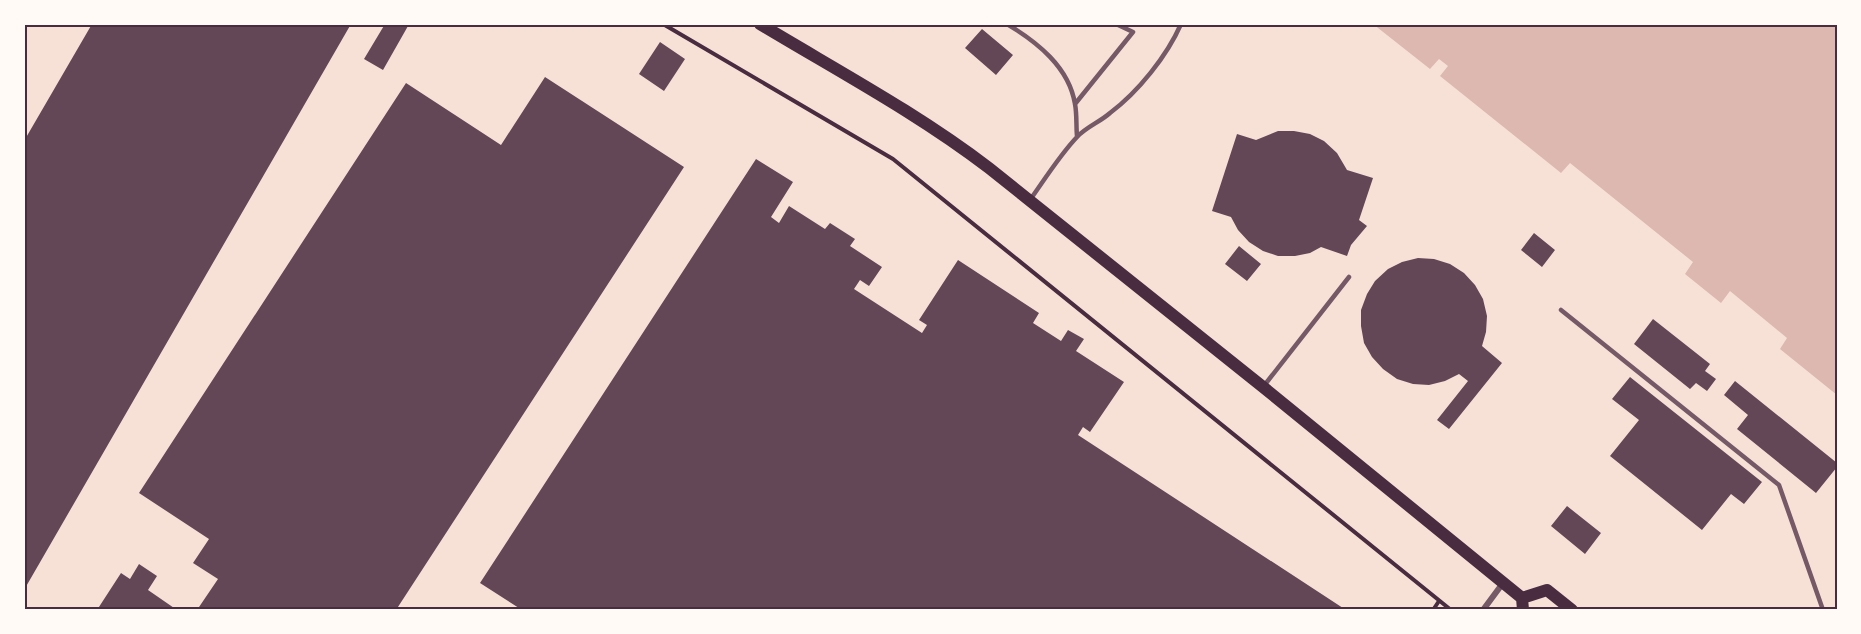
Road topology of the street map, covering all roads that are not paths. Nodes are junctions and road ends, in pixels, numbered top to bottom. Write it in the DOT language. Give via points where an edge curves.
graph roads {
  1 [pos="760,24"];
  2 [pos="1007,24"];
  3 [pos="1116,24"];
  4 [pos="1181,24"];
  5 [pos="1075,104"];
  6 [pos="1077,137"];
  7 [pos="1030,200"];
  8 [pos="1349,277"];
  9 [pos="1560,310"];
  10 [pos="1263,387"];
  11 [pos="1503,583"];
  12 [pos="1523,604"];
  13 [pos="1483,610"];
  14 [pos="1572,610"];
  15 [pos="1823,610"];
  1 -- 7 [label="main road" via="934,128"];
  2 -- 5 [label="lane" via="1034,42 1061,69"];
  3 -- 5 [label="lane" via="1133,32"];
  4 -- 6 [label="lane" via="1161,59 1126,99"];
  5 -- 6 [label="lane"];
  6 -- 7 [label="lane"];
  7 -- 10 [label="main road"];
  8 -- 10 [label="lane"];
  9 -- 15 [label="lane" via="1779,485"];
  10 -- 11 [label="main road"];
  11 -- 12 [label="main road"];
  11 -- 13 [label="street"];
  12 -- 14 [label="main road" via="1547,590"];
}
